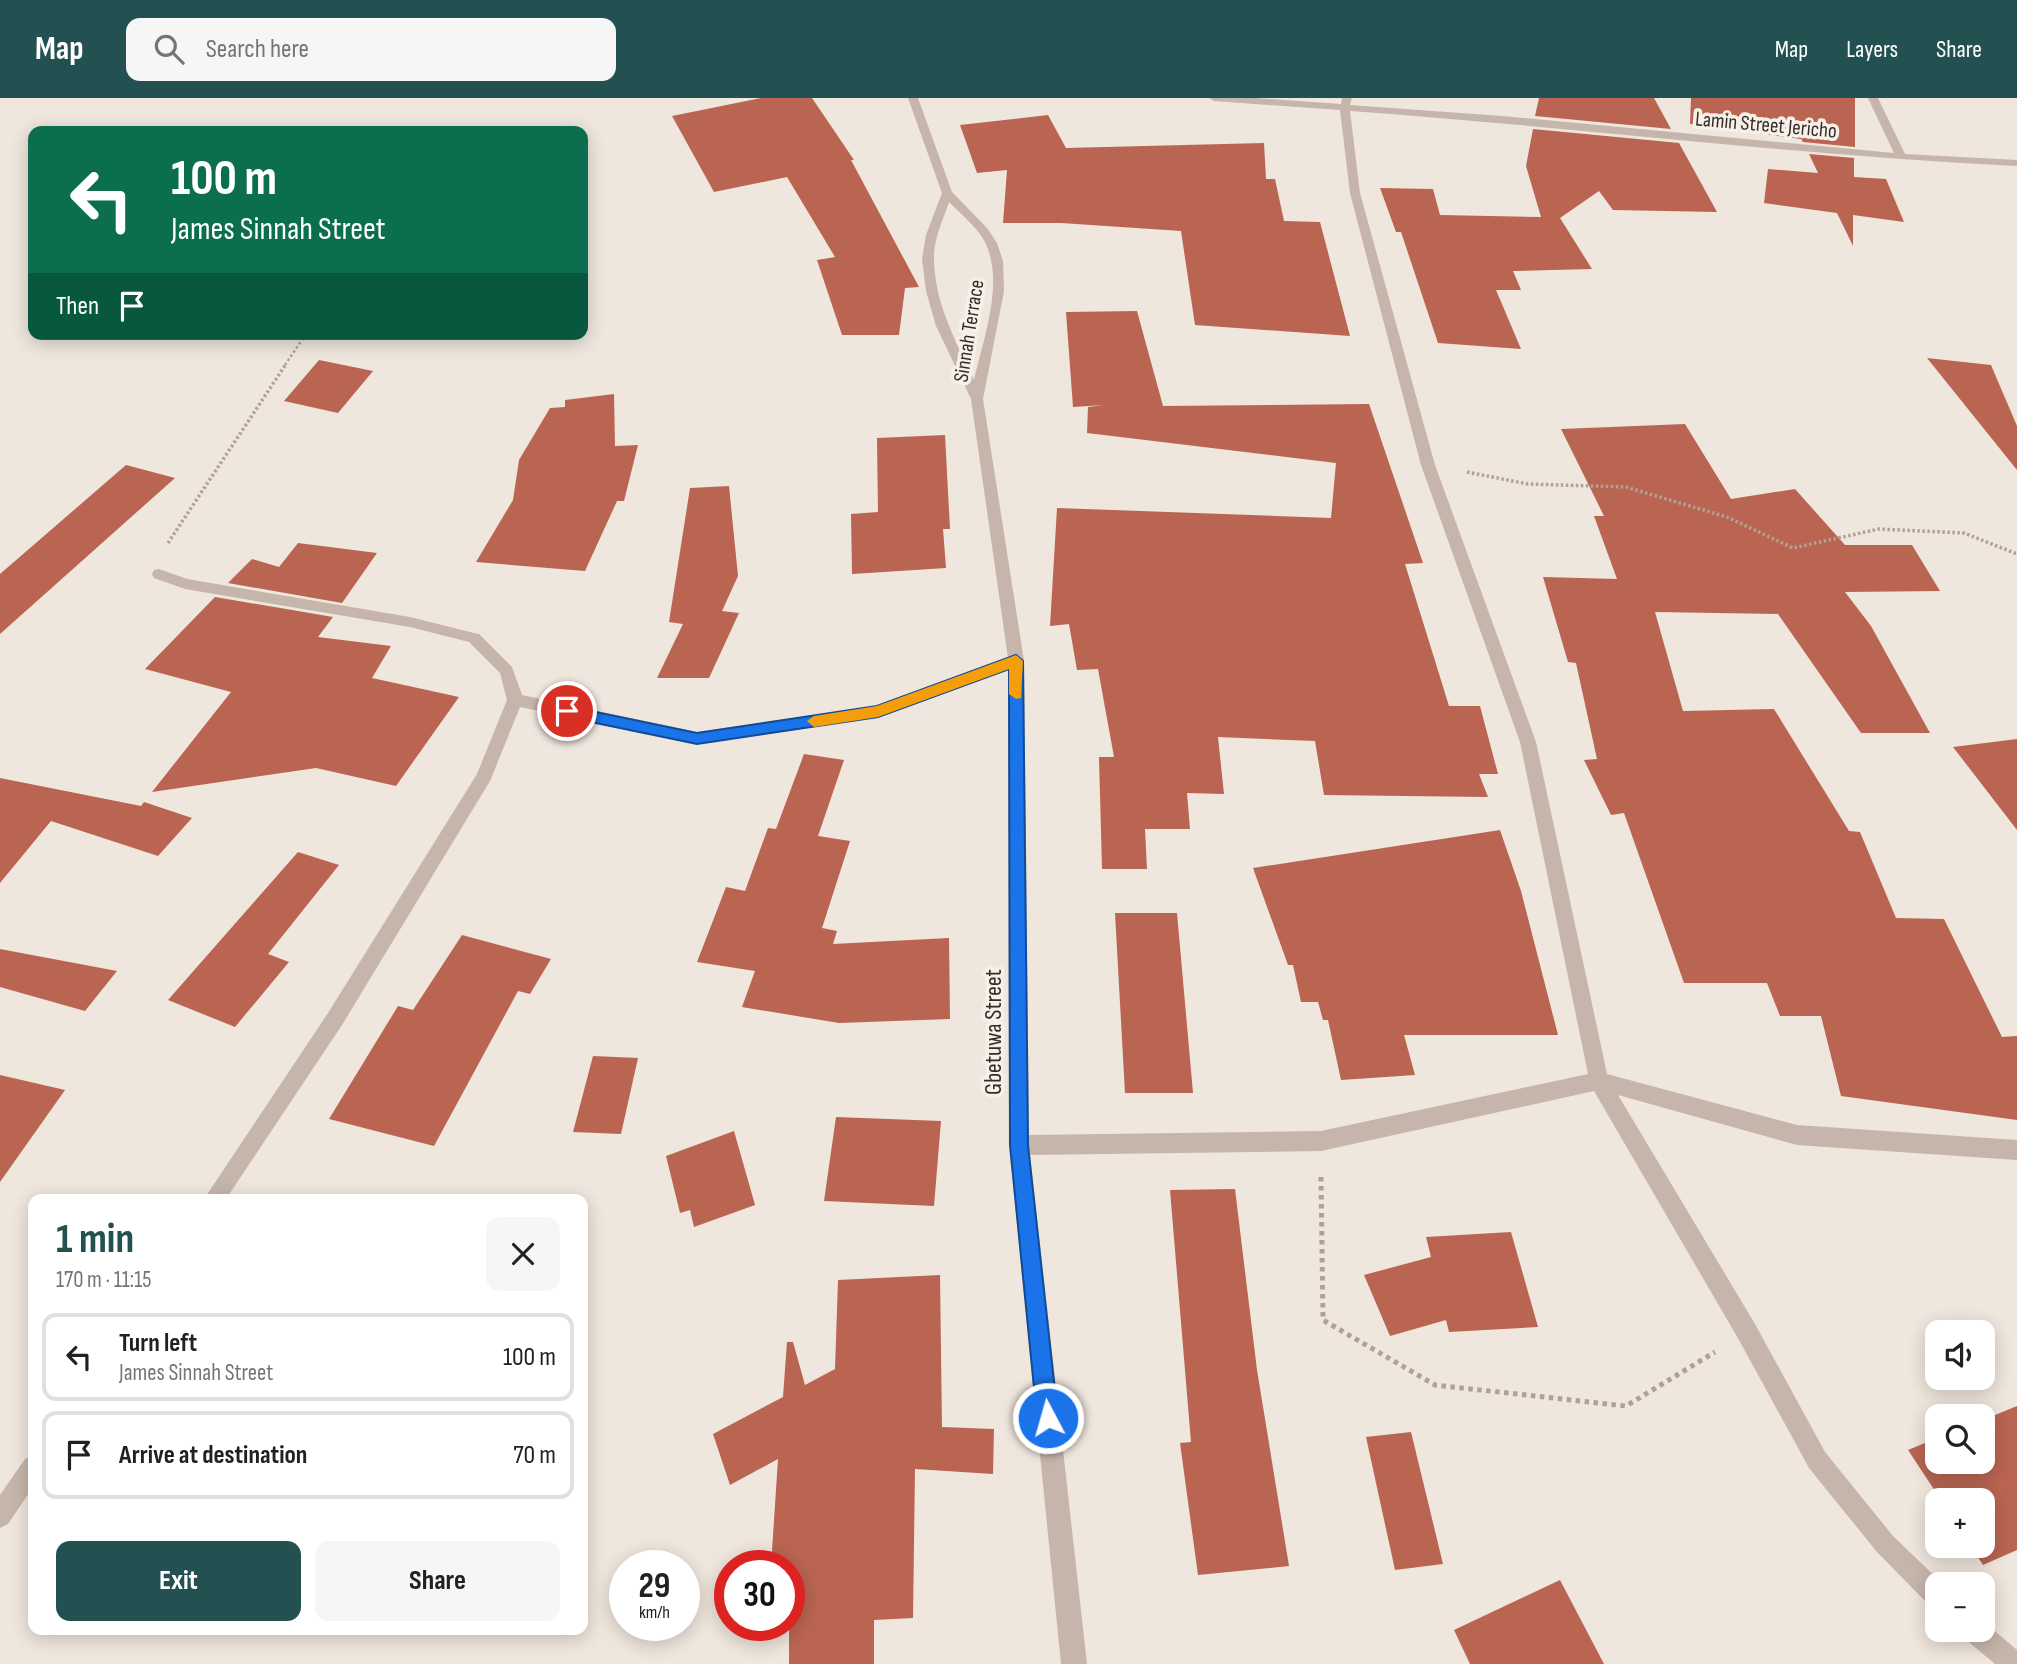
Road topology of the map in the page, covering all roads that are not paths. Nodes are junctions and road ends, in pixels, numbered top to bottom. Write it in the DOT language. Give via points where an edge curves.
graph roads {
  1 [pos="913,98"];
  2 [pos="1214,98"];
  3 [pos="1873,98"];
  4 [pos="1346,102"];
  5 [pos="1901,157"];
  6 [pos="2017,163"];
  7 [pos="947,193"];
  8 [pos="978,399"];
  9 [pos="159,574"];
  10 [pos="1016,661"];
  11 [pos="514,701"];
  12 [pos="1599,1081"];
  13 [pos="1019,1145"];
  14 [pos="2017,1150"];
  15 [pos="217,1194"];
  16 [pos="28,1474"];
  17 [pos="0,1516"];
  18 [pos="1925,1583"];
  19 [pos="1988,1642"];
  20 [pos="1074,1664"];
  21 [pos="2014,1664"];
  1 -- 7 [label="street, Sinnah Terrace"];
  2 -- 4 [label="street, Lamin Street Jericho"];
  3 -- 5 [label="street"];
  4 -- 5 [label="street, Lamin Street Jericho"];
  4 -- 12 [label="street" via="1355,193 1428,465 1528,742"];
  5 -- 6 [label="street, Lamin Street Jericho"];
  7 -- 8 [label="street, Sinnah Terrace" via="928,259 942,326"];
  7 -- 8 [label="street, Sinnah Terrace" via="983,230 997,261 998,291"];
  8 -- 10 [label="street, Gbetuwa Street"];
  9 -- 11 [label="street" via="185,584 410,622 474,638 507,671"];
  10 -- 11 [label="street" via="878,712 697,738"];
  10 -- 13 [label="street, Gbetuwa Street"];
  11 -- 15 [label="street" via="484,776 335,1019"];
  12 -- 13 [label="street" via="1321,1141"];
  12 -- 14 [label="street" via="1797,1135"];
  12 -- 18 [label="street" via="1817,1460 1885,1544"];
  13 -- 20 [label="street, Gbetuwa Street"];
  16 -- 17 [label="street"];
  19 -- 21 [label="street"];
}
